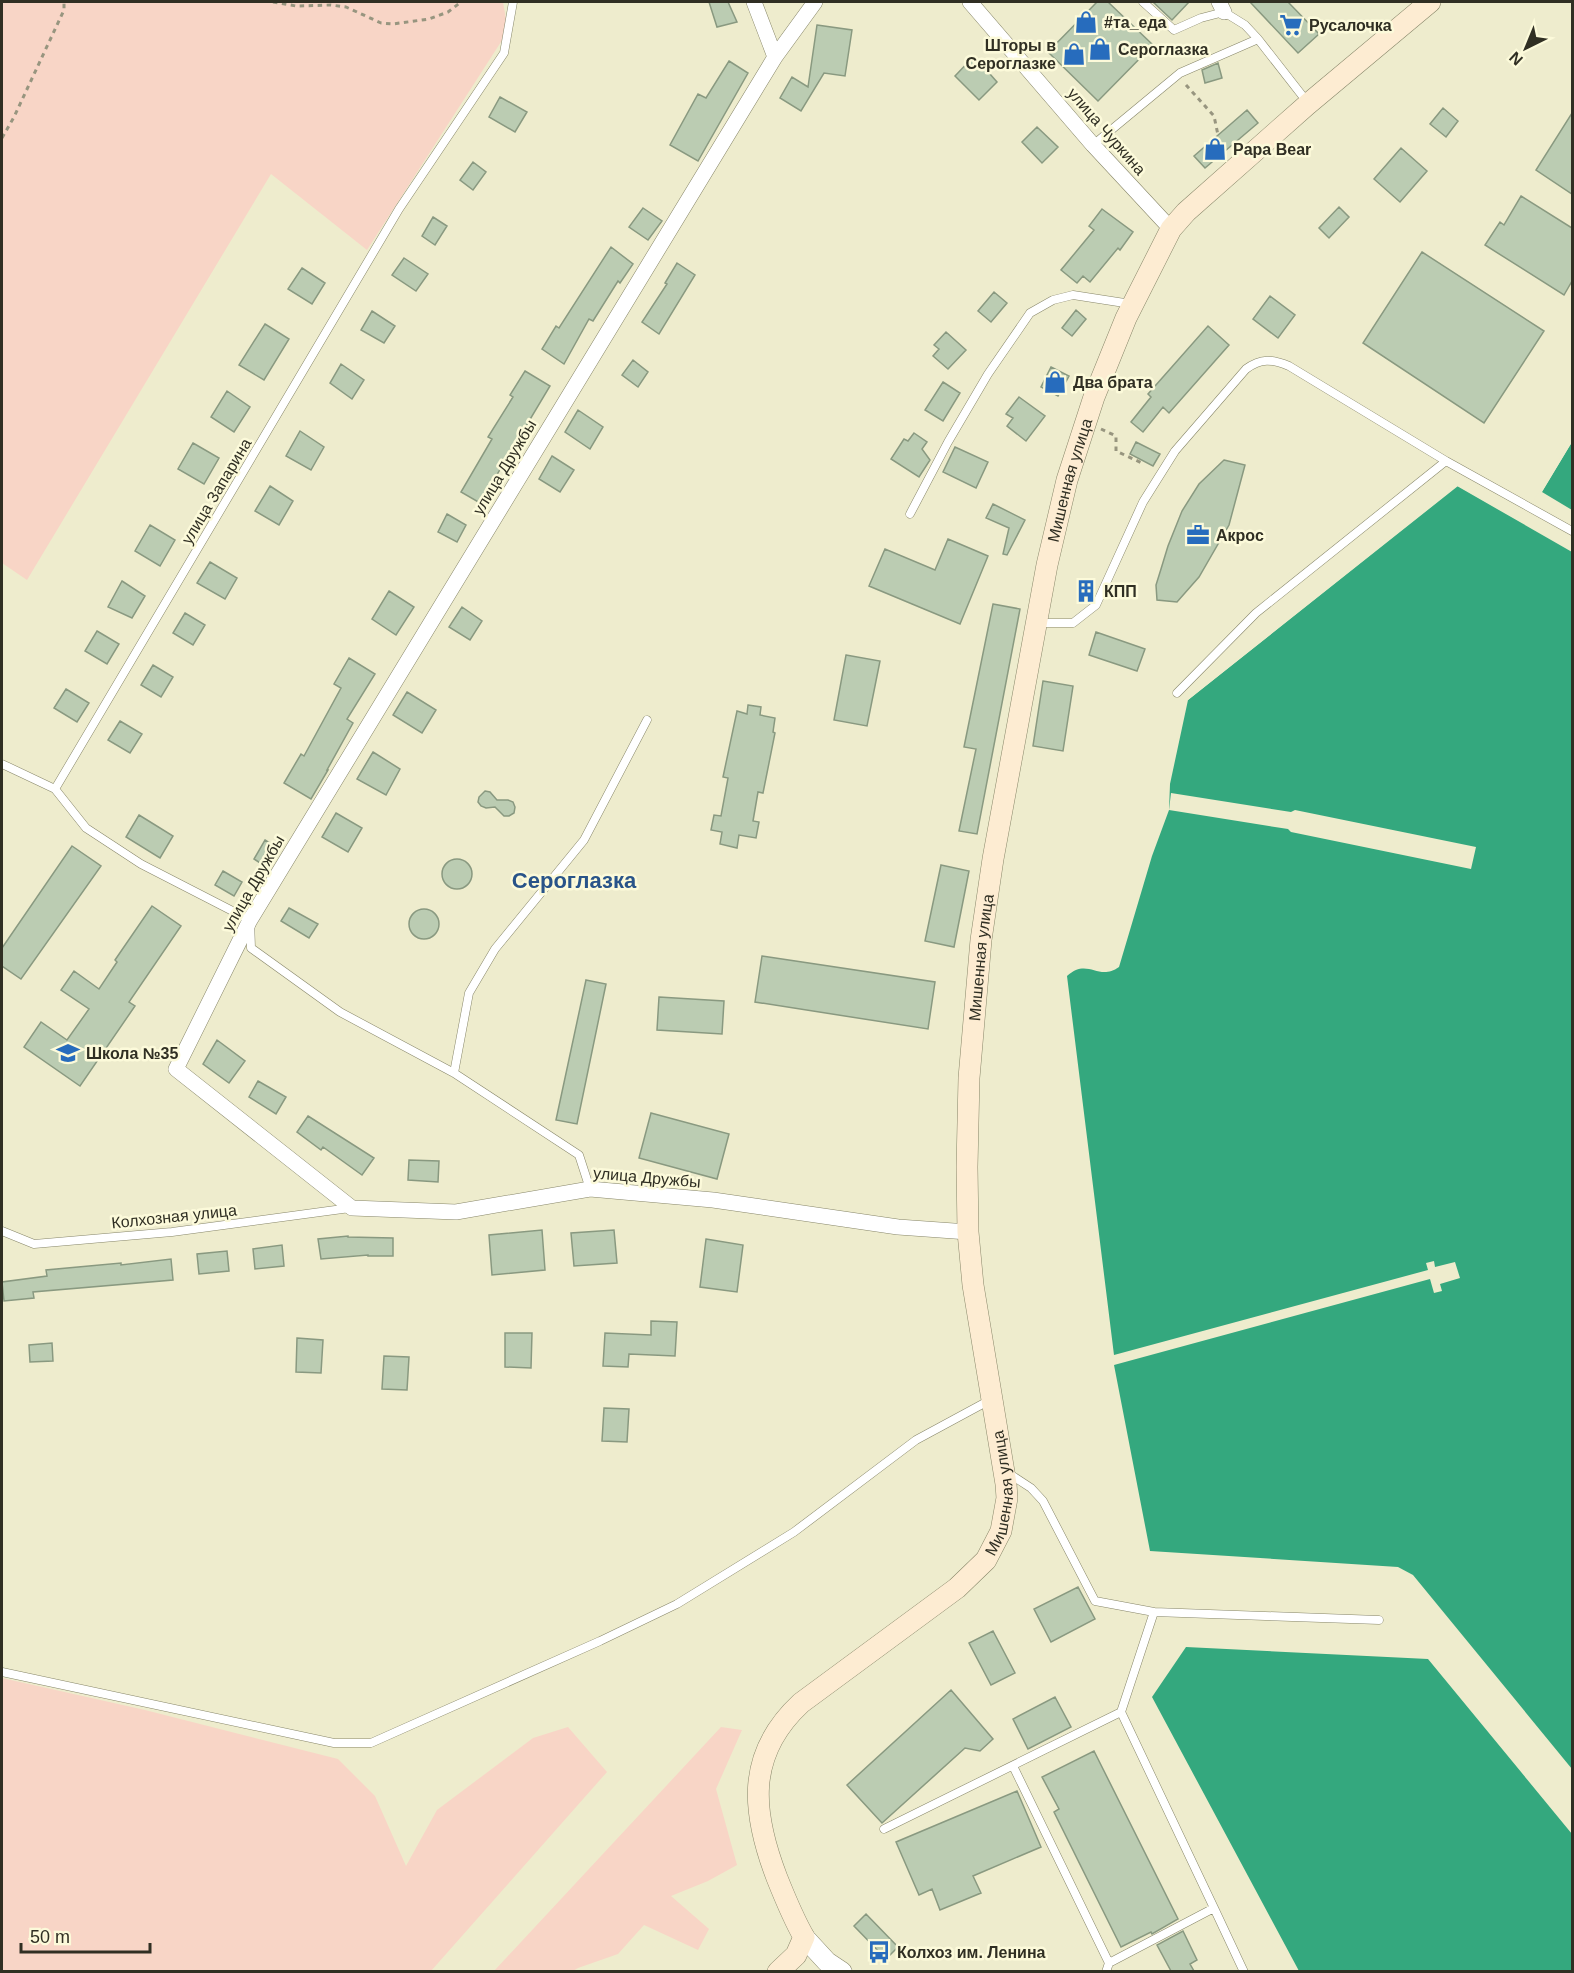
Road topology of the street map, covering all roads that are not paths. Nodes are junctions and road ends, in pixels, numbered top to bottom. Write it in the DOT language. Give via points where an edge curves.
graph roads {
  1 [pos="513,2"];
  2 [pos="754,2"];
  3 [pos="815,2"];
  4 [pos="970,2"];
  5 [pos="1143,2"];
  6 [pos="1430,2"];
  7 [pos="1222,7"];
  8 [pos="986,8"];
  9 [pos="1258,39"];
  10 [pos="775,57"];
  11 [pos="1308,104"];
  12 [pos="1094,145"];
  13 [pos="1171,229"];
  14 [pos="1133,304"];
  15 [pos="1446,461"];
  16 [pos="910,514"];
  17 [pos="1572,531"];
  18 [pos="1036,623"];
  19 [pos="1177,693"];
  20 [pos="647,720"];
  21 [pos="2,764"];
  22 [pos="55,789"];
  23 [pos="250,920"];
  24 [pos="454,1073"];
  25 [pos="590,1189"];
  26 [pos="352,1208"];
  27 [pos="2,1231"];
  28 [pos="968,1232"];
  29 [pos="991,1400"];
  30 [pos="1005,1471"];
  31 [pos="1154,1612"];
  32 [pos="1379,1620"];
  33 [pos="2,1672"];
  34 [pos="1121,1712"];
  35 [pos="1013,1766"];
  36 [pos="884,1829"];
  37 [pos="1214,1908"];
  38 [pos="804,1937"];
  39 [pos="1107,1967"];
  40 [pos="778,1971"];
  41 [pos="842,1971"];
  42 [pos="1244,1971"];
  1 -- 22 [label="lane, улица Запарина" via="504,53 399,210"];
  2 -- 10 [label="street"];
  3 -- 10 [label="street, улица Дружбы"];
  4 -- 8 [label="street, улица Чуркина"];
  5 -- 7 [label="lane" via="1174,30"];
  6 -- 11 [label="main road, Мишенная улица"];
  7 -- 9 [label="lane"];
  8 -- 12 [label="street, улица Чуркина"];
  9 -- 11 [label="lane"];
  9 -- 12 [label="lane" via="1180,73"];
  10 -- 23 [label="street, улица Дружбы"];
  11 -- 13 [label="main road, Мишенная улица"];
  12 -- 13 [label="street, улица Чуркина"];
  13 -- 14 [label="main road, Мишенная улица"];
  14 -- 16 [label="lane" via="1073,295 1053,300 1030,313 988,374"];
  14 -- 18 [label="main road, Мишенная улица" via="1094,397 1070,470"];
  15 -- 17 [label="lane"];
  15 -- 18 [label="lane" via="1289,366 1262,360 1246,369 1175,451 1143,502 1096,605 1073,623"];
  15 -- 19 [label="lane" via="1256,613"];
  18 -- 28 [label="main road, Мишенная улица" via="981,940 969,1078"];
  20 -- 24 [label="lane" via="584,840 495,949 469,993"];
  21 -- 22 [label="lane"];
  22 -- 23 [label="lane" via="86,828 141,864"];
  23 -- 24 [label="lane" via="250,948 340,1012"];
  23 -- 26 [label="street, улица Дружбы" via="176,1069"];
  24 -- 25 [label="lane" via="579,1155"];
  25 -- 26 [label="street, улица Дружбы" via="456,1212"];
  25 -- 28 [label="street, улица Дружбы"];
  26 -- 27 [label="lane, Колхозная улица" via="172,1232 34,1244"];
  28 -- 29 [label="main road, Мишенная улица"];
  29 -- 30 [label="main road, Мишенная улица"];
  29 -- 33 [label="lane" via="916,1440 794,1532 677,1604 371,1743 334,1743"];
  30 -- 31 [label="lane" via="1043,1501 1095,1601"];
  30 -- 38 [label="main road, Мишенная улица" via="1004,1517 986,1560 945,1599 801,1703 784,1721 766,1753 758,1783 758,1818 777,1878"];
  31 -- 32 [label="lane"];
  31 -- 34 [label="lane"];
  34 -- 35 [label="lane"];
  34 -- 37 [label="lane"];
  35 -- 36 [label="lane"];
  35 -- 39 [label="lane"];
  37 -- 39 [label="lane"];
  37 -- 42 [label="lane"];
  38 -- 40 [label="main road" via="796,1955"];
  38 -- 41 [label="street" via="827,1962"];
}
